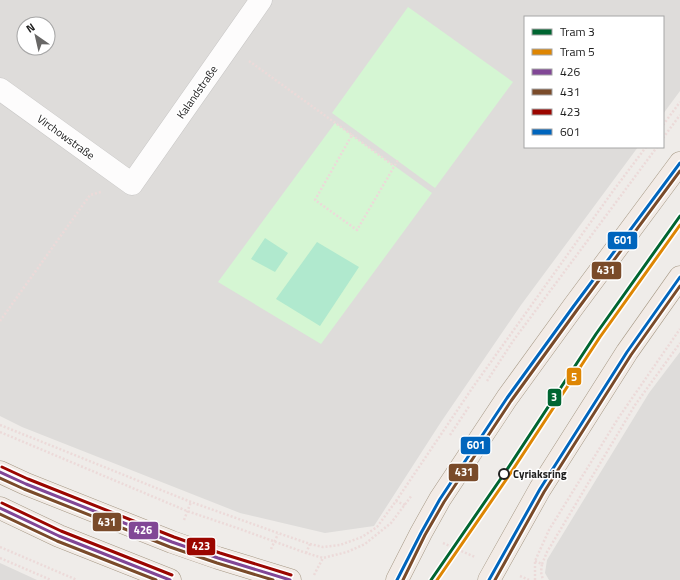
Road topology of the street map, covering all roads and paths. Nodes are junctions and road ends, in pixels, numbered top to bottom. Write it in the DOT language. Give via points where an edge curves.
graph roads {
  1 [pos="261,0"];
  2 [pos="249,61"];
  3 [pos="0,89"];
  4 [pos="680,102"];
  5 [pos="680,115"];
  6 [pos="664,124"];
  7 [pos="352,135"];
  8 [pos="664,137"];
  9 [pos="645,148"];
  10 [pos="398,160"];
  11 [pos="680,163"];
  12 [pos="394,166"];
  13 [pos="132,184"];
  14 [pos="680,277"];
  15 [pos="0,321"];
  16 [pos="680,329"];
  17 [pos="680,343"];
  18 [pos="648,375"];
  19 [pos="654,379"];
  20 [pos="0,425"];
  21 [pos="0,432"];
  22 [pos="0,472"];
  23 [pos="396,501"];
  24 [pos="191,502"];
  25 [pos="405,505"];
  26 [pos="0,508"];
  27 [pos="187,511"];
  28 [pos="184,521"];
  29 [pos="391,524"];
  30 [pos="278,533"];
  31 [pos="421,533"];
  32 [pos="274,542"];
  33 [pos="310,544"];
  34 [pos="0,547"];
  35 [pos="306,553"];
  36 [pos="0,558"];
  37 [pos="535,562"];
  38 [pos="542,564"];
  39 [pos="492,573"];
  40 [pos="51,580"];
  41 [pos="77,580"];
  42 [pos="170,580"];
  43 [pos="290,580"];
  44 [pos="312,580"];
  45 [pos="397,580"];
  46 [pos="529,580"];
  47 [pos="535,580"];
  48 [pos="543,580"];
  1 -- 13 [label="street, Kalandstraße"];
  2 -- 7 [label="path"];
  3 -- 13 [label="street, Virchowstraße"];
  4 -- 6 [label="path"];
  5 -- 8 [label="path"];
  7 -- 12 [label="path"];
  7 -- 12 [label="path" via="315,200 357,230"];
  9 -- 23 [label="path" via="473,387"];
  10 -- 12 [label="path"];
  11 -- 31 [label="main road" via="507,398 440,499"];
  13 -- 15 [label="path" via="90,195"];
  14 -- 39 [label="main road" via="627,352 548,476"];
  16 -- 18 [label="path"];
  17 -- 19 [label="path"];
  18 -- 19 [label="path"];
  18 -- 37 [label="path" via="549,530"];
  19 -- 38 [label="path" via="635,405"];
  20 -- 24 [label="path"];
  21 -- 27 [label="path"];
  22 -- 43 [label="main road" via="172,542"];
  23 -- 25 [label="path"];
  23 -- 33 [label="path" via="377,527 362,537 340,545 323,547"];
  24 -- 27 [label="path"];
  24 -- 30 [label="path"];
  26 -- 42 [label="main road" via="58,536"];
  27 -- 28 [label="path"];
  27 -- 32 [label="path"];
  29 -- 31 [label="path" via="400,524"];
  30 -- 32 [label="path"];
  30 -- 33 [label="path"];
  31 -- 39 [label="path"];
  31 -- 45 [label="main road"];
  32 -- 35 [label="path"];
  33 -- 35 [label="path"];
  34 -- 41 [label="path"];
  35 -- 44 [label="path" via="323,558"];
  36 -- 40 [label="path"];
  37 -- 38 [label="path"];
  37 -- 47 [label="path"];
  38 -- 48 [label="path"];
  39 -- 46 [label="path"];
}
